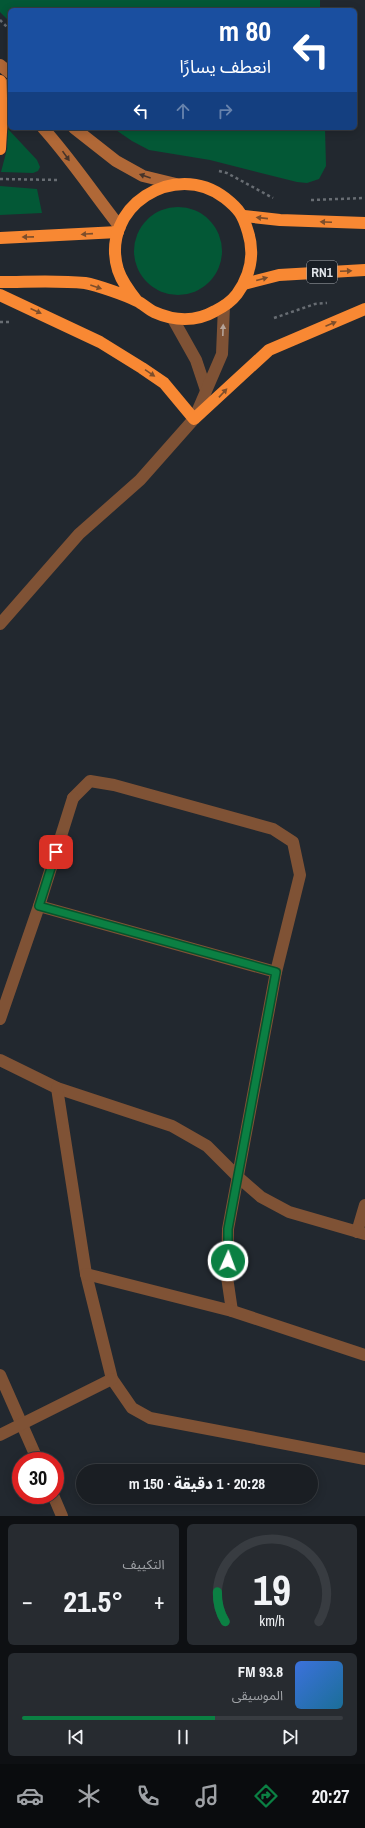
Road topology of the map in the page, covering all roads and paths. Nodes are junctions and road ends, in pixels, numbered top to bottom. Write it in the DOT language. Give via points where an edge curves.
graph roads {
  1 [pos="0,20"];
  2 [pos="8,28"];
  3 [pos="0,64"];
  4 [pos="8,71"];
  5 [pos="0,81"];
  6 [pos="8,90"];
  7 [pos="45,130"];
  8 [pos="77,130"];
  9 [pos="0,149"];
  10 [pos="211,170"];
  11 [pos="0,179"];
  12 [pos="176,184"];
  13 [pos="86,185"];
  14 [pos="365,198"];
  15 [pos="310,200"];
  16 [pos="278,201"];
  17 [pos="244,216"];
  18 [pos="365,224"];
  19 [pos="119,230"];
  20 [pos="0,238"];
  21 [pos="365,270"];
  22 [pos="0,282"];
  23 [pos="244,284"];
  24 [pos="0,295"];
  25 [pos="136,301"];
  26 [pos="224,306"];
  27 [pos="365,309"];
  28 [pos="173,319"];
  29 [pos="206,390"];
  30 [pos="194,419"];
  31 [pos="0,624"];
  32 [pos="39,906"];
  33 [pos="276,972"];
  34 [pos="0,1019"];
  35 [pos="0,1060"];
  36 [pos="57,1088"];
  37 [pos="238,1177"];
  38 [pos="365,1205"];
  39 [pos="361,1233"];
  40 [pos="86,1274"];
  41 [pos="232,1312"];
  42 [pos="365,1355"];
  43 [pos="0,1375"];
  44 [pos="112,1379"];
  45 [pos="21,1423"];
  46 [pos="0,1435"];
  47 [pos="34,1452"];
  48 [pos="365,1459"];
  49 [pos="56,1504"];
  50 [pos="62,1516"];
  1 -- 2 [label="path"];
  3 -- 4 [label="street"];
  5 -- 6 [label="street"];
  5 -- 9 [label="highway"];
  7 -- 13 [label="street, one-way"];
  12 -- 8 [label="street, one-way" via="143,176 116,161"];
  10 -- 16 [label="path" via="227,173"];
  11 -- 13 [label="path" via="64,180"];
  12 -- 17 [label="highway" via="197,185 217,192"];
  12 -- 19 [label="highway" via="161,187 135,203"];
  13 -- 19 [label="street"];
  14 -- 15 [label="path"];
  18 -- 17 [label="highway, one-way"];
  17 -- 23 [label="highway" via="252,242 251,264"];
  19 -- 20 [label="highway, one-way"];
  19 -- 25 [label="highway" via="116,251 118,269 125,286"];
  23 -- 21 [label="highway, RN1, one-way" via="279,275"];
  22 -- 25 [label="highway, one-way" via="86,283"];
  23 -- 26 [label="highway"];
  24 -- 30 [label="highway, one-way" via="67,325 130,360 164,383"];
  25 -- 28 [label="highway" via="154,312"];
  26 -- 28 [label="highway" via="208,315 191,319"];
  29 -- 26 [label="street, one-way" via="222,354"];
  30 -- 27 [label="highway, one-way" via="269,350"];
  28 -- 29 [label="street" via="196,360"];
  29 -- 30 [label="street"];
  30 -- 31 [label="street" via="140,480 79,534"];
  32 -- 33 [label="street"];
  32 -- 33 [label="street" via="73,798 90,782 114,785 273,829 293,842 300,875"];
  32 -- 34 [label="street"];
  33 -- 37 [label="street"];
  35 -- 36 [label="street"];
  36 -- 37 [label="street" via="172,1126 207,1146"];
  36 -- 40 [label="street"];
  37 -- 39 [label="street" via="261,1197 289,1212"];
  37 -- 41 [label="street" via="228,1229 227,1277"];
  38 -- 39 [label="street"];
  40 -- 41 [label="street"];
  40 -- 44 [label="street"];
  41 -- 42 [label="street"];
  43 -- 45 [label="street"];
  44 -- 45 [label="street"];
  44 -- 48 [label="street" via="132,1408 150,1418"];
  45 -- 46 [label="street"];
  45 -- 47 [label="street"];
  49 -- 50 [label="street"];
}
